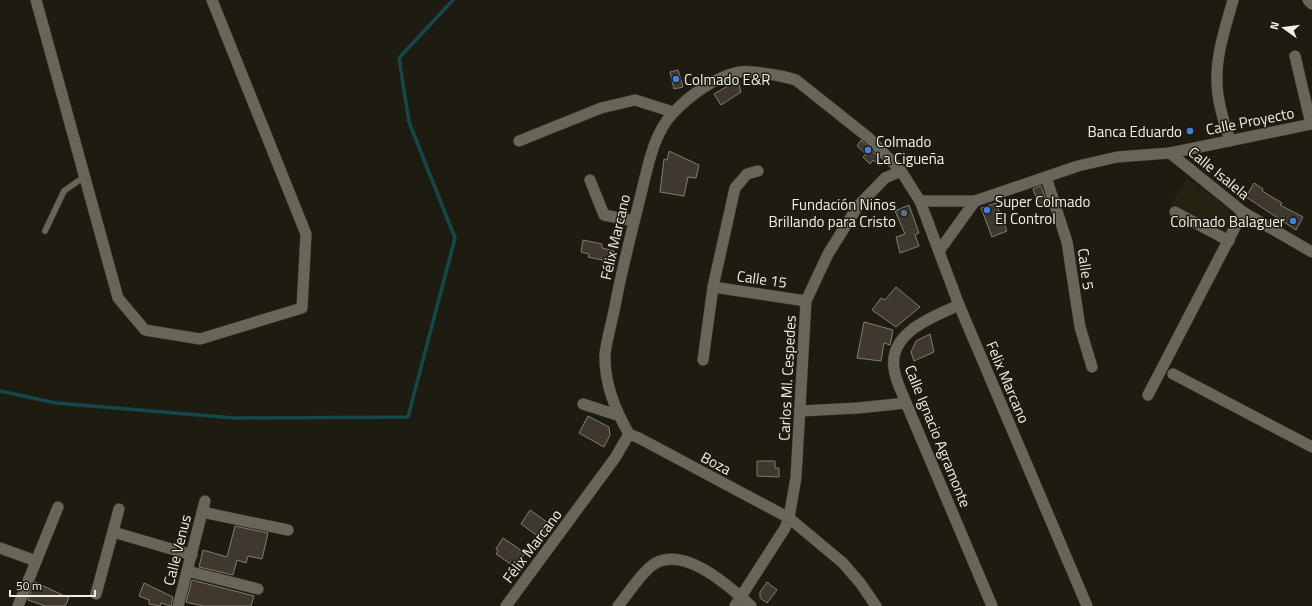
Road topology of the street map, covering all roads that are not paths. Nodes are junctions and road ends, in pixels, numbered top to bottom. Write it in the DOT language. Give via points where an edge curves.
graph roads {
  1 [pos="36,0"];
  2 [pos="212,0"];
  3 [pos="1234,0"];
  4 [pos="1308,0"];
  5 [pos="1312,4"];
  6 [pos="1295,56"];
  7 [pos="673,112"];
  8 [pos="1312,124"];
  9 [pos="519,141"];
  10 [pos="1230,141"];
  11 [pos="1170,153"];
  12 [pos="758,171"];
  13 [pos="902,171"];
  14 [pos="84,177"];
  15 [pos="1046,177"];
  16 [pos="590,180"];
  17 [pos="920,201"];
  18 [pos="975,201"];
  19 [pos="1175,212"];
  20 [pos="1243,212"];
  21 [pos="634,221"];
  22 [pos="45,232"];
  23 [pos="1229,241"];
  24 [pos="939,251"];
  25 [pos="1312,252"];
  26 [pos="712,287"];
  27 [pos="806,301"];
  28 [pos="959,305"];
  29 [pos="703,360"];
  30 [pos="1092,367"];
  31 [pos="1173,374"];
  32 [pos="1148,395"];
  33 [pos="906,403"];
  34 [pos="583,404"];
  35 [pos="800,411"];
  36 [pos="618,415"];
  37 [pos="629,434"];
  38 [pos="1312,447"];
  39 [pos="58,507"];
  40 [pos="119,509"];
  41 [pos="789,518"];
  42 [pos="288,530"];
  43 [pos="113,532"];
  44 [pos="0,548"];
  45 [pos="192,555"];
  46 [pos="36,560"];
  47 [pos="188,571"];
  48 [pos="258,590"];
  49 [pos="96,594"];
  50 [pos="738,602"];
  51 [pos="18,606"];
  52 [pos="178,606"];
  53 [pos="506,606"];
  54 [pos="618,606"];
  55 [pos="751,606"];
  56 [pos="876,606"];
  57 [pos="992,606"];
  58 [pos="1087,606"];
  1 -- 14 [label="street"];
  2 -- 14 [label="street" via="306,234 302,308 200,339 145,330 118,298"];
  3 -- 10 [label="street" via="1221,39 1216,81"];
  4 -- 5 [label="street"];
  6 -- 8 [label="street"];
  7 -- 9 [label="street" via="635,100 601,108"];
  7 -- 13 [label="street, Félix Marcano" via="709,83 740,72 784,76 796,80 869,138"];
  7 -- 21 [label="street, Félix Marcano" via="660,132 650,158"];
  8 -- 10 [label="street, Calle Proyecto"];
  10 -- 11 [label="street, Calle Proyecto"];
  11 -- 15 [label="street, Calle Proyecto" via="1117,157"];
  11 -- 20 [label="street, Calle Isalela"];
  12 -- 26 [label="street" via="747,174 735,188"];
  13 -- 17 [label="street, Felix Marcano"];
  13 -- 27 [label="street, Carlos Ml. Cespedes" via="885,178 858,206 828,254"];
  14 -- 22 [label="lane" via="64,191"];
  15 -- 18 [label="street, Calle Proyecto"];
  15 -- 30 [label="street, Calle 5" via="1067,242 1080,327"];
  16 -- 21 [label="street" via="604,215"];
  17 -- 18 [label="street, Calle Proyecto"];
  17 -- 24 [label="street, Felix Marcano"];
  18 -- 24 [label="street"];
  19 -- 23 [label="street"];
  20 -- 23 [label="street"];
  20 -- 25 [label="street, Calle Isalela"];
  21 -- 36 [label="street, Félix Marcano" via="606,354 607,378"];
  23 -- 32 [label="street"];
  24 -- 28 [label="street, Felix Marcano"];
  26 -- 27 [label="street, Calle 15"];
  26 -- 29 [label="street"];
  27 -- 35 [label="street, Carlos Ml. Cespedes"];
  28 -- 33 [label="street, Calle Ignacio Agramonte" via="920,324 895,349 894,370"];
  28 -- 58 [label="street, Felix Marcano"];
  31 -- 38 [label="street"];
  33 -- 35 [label="street"];
  33 -- 57 [label="street, Calle Ignacio Agramonte"];
  34 -- 36 [label="street"];
  35 -- 41 [label="street, Carlos Ml. Cespedes" via="796,477"];
  36 -- 37 [label="street, Félix Marcano"];
  37 -- 41 [label="street, Boza"];
  37 -- 53 [label="street, Félix Marcano" via="615,458"];
  39 -- 46 [label="street"];
  40 -- 43 [label="street"];
  41 -- 50 [label="street, Carlos Ml. Cespedes"];
  41 -- 56 [label="street, Boza" via="843,563"];
  42 -- 45 [label="street, Calle Venus" via="204,507"];
  43 -- 45 [label="street"];
  43 -- 49 [label="street"];
  44 -- 46 [label="street"];
  45 -- 47 [label="street, Calle Venus"];
  46 -- 51 [label="street"];
  47 -- 48 [label="street"];
  47 -- 52 [label="street, Calle Venus"];
  50 -- 54 [label="street" via="710,573 690,563 668,558 649,567"];
  50 -- 55 [label="street"];
}
